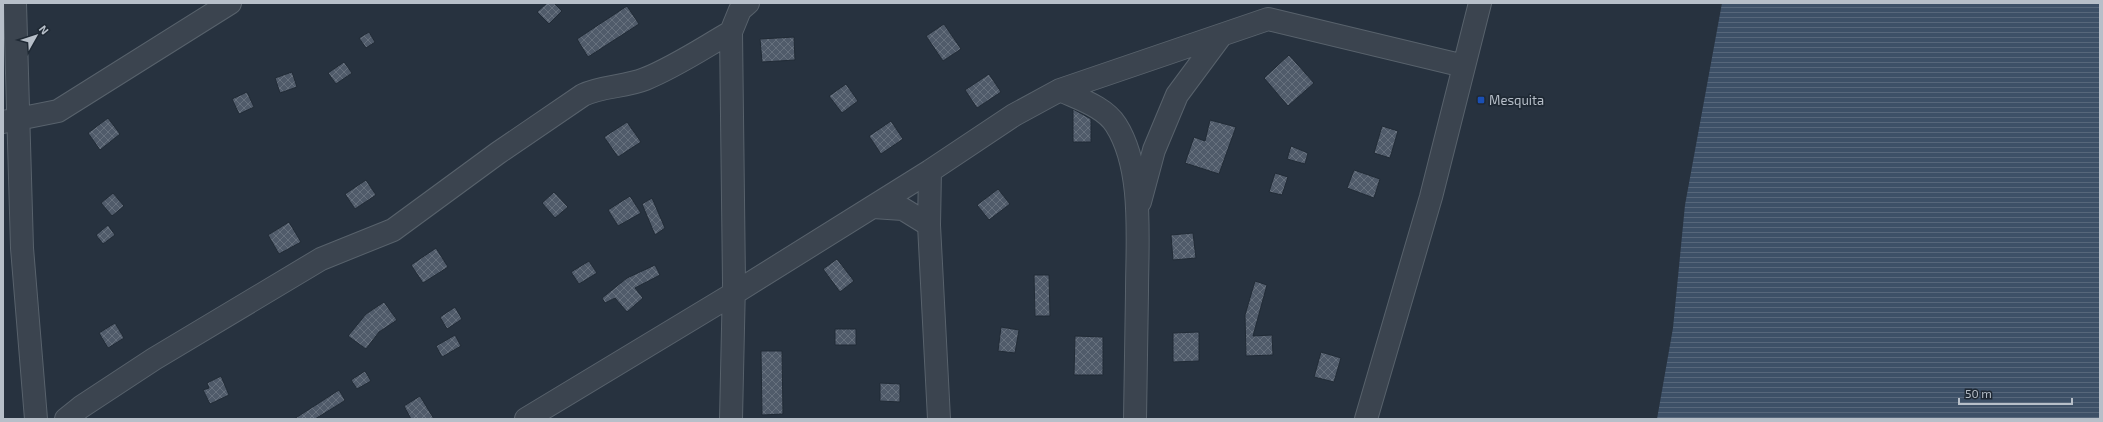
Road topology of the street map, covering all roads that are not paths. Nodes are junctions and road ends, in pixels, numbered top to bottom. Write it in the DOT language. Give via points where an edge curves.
graph roads {
  1 [pos="15,3"];
  2 [pos="230,3"];
  3 [pos="1480,3"];
  4 [pos="741,5"];
  5 [pos="731,32"];
  6 [pos="1220,37"];
  7 [pos="1464,66"];
  8 [pos="1060,90"];
  9 [pos="10,121"];
  10 [pos="930,171"];
  11 [pos="873,207"];
  12 [pos="1138,209"];
  13 [pos="929,225"];
  14 [pos="734,294"];
  15 [pos="36,419"];
  16 [pos="66,419"];
  17 [pos="526,419"];
  18 [pos="731,419"];
  19 [pos="939,419"];
  20 [pos="1135,419"];
  21 [pos="1366,419"];
  1 -- 9 [label="street"];
  2 -- 9 [label="street" via="62,109"];
  3 -- 7 [label="street"];
  4 -- 5 [label="street"];
  5 -- 14 [label="street"];
  5 -- 16 [label="street" via="644,79 593,90 583,95 393,230 321,259 154,359"];
  6 -- 7 [label="street" via="1268,19"];
  6 -- 8 [label="street"];
  6 -- 12 [label="street" via="1177,95 1154,150"];
  7 -- 21 [label="street" via="1431,197"];
  8 -- 10 [label="street" via="1014,115"];
  8 -- 12 [label="street" via="1096,106 1116,124 1129,153"];
  9 -- 15 [label="street"];
  10 -- 11 [label="street"];
  10 -- 13 [label="street"];
  11 -- 13 [label="street" via="903,209"];
  11 -- 14 [label="street"];
  12 -- 20 [label="street"];
  13 -- 19 [label="street"];
  14 -- 17 [label="street"];
  14 -- 18 [label="street"];
}
